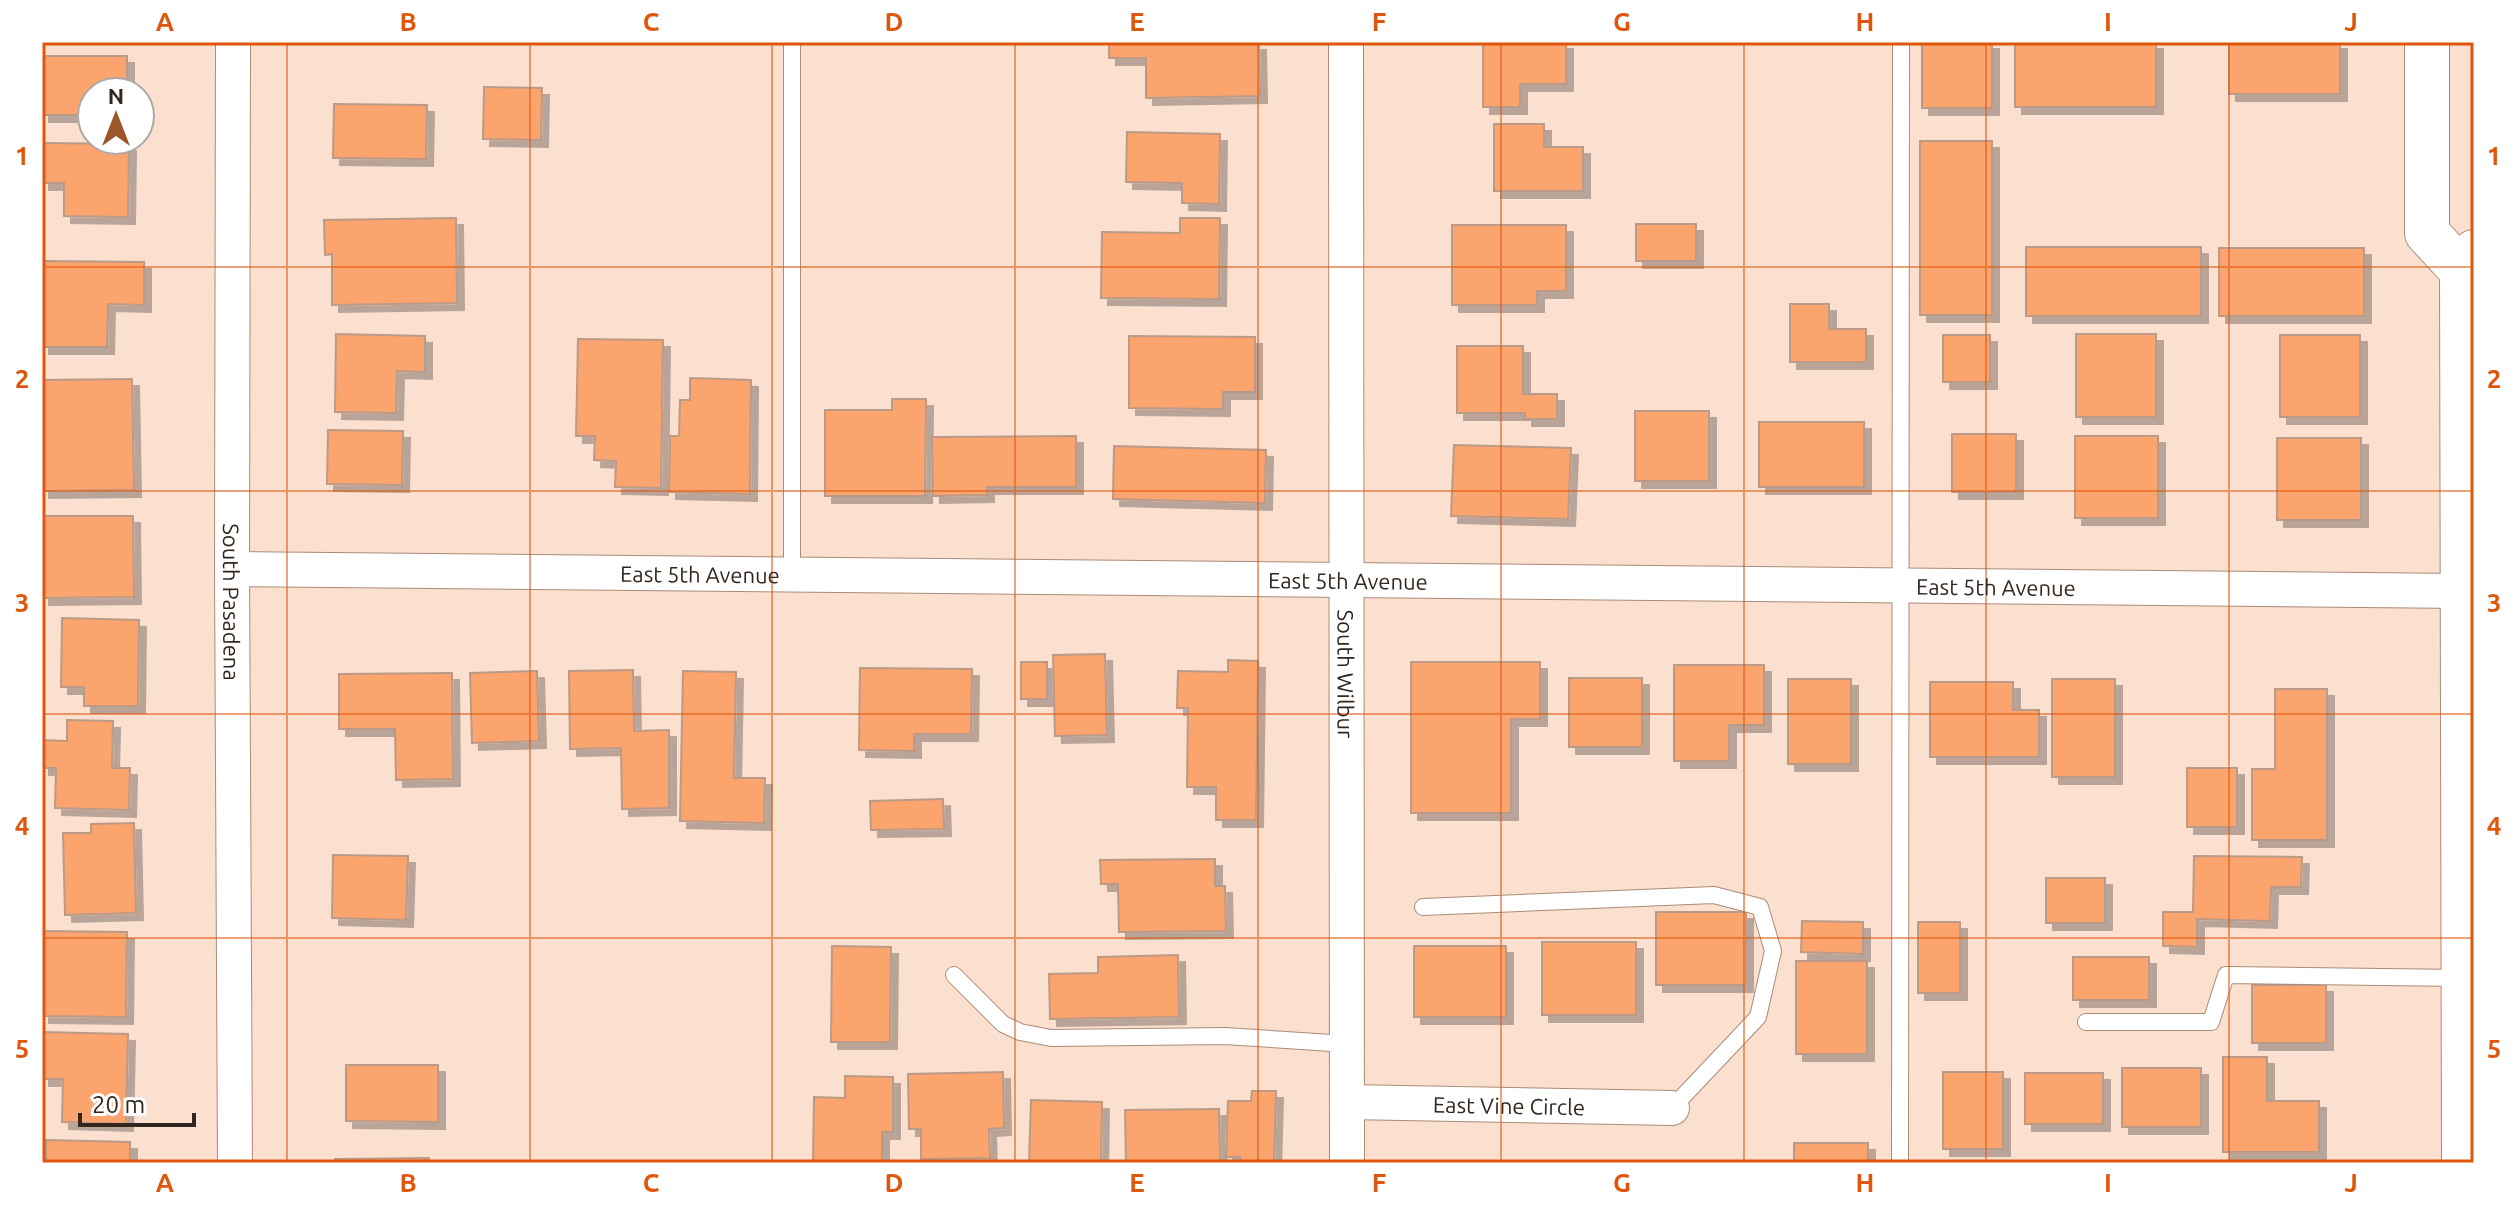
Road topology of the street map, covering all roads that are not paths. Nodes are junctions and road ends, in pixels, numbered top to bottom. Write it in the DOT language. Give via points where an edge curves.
graph roads {
  1 [pos="233,42"];
  2 [pos="792,42"];
  3 [pos="1346,42"];
  4 [pos="1901,42"];
  5 [pos="2427,42"];
  6 [pos="2468,262"];
  7 [pos="232,569"];
  8 [pos="792,575"];
  9 [pos="1347,580"];
  10 [pos="1900,586"];
  11 [pos="2463,591"];
  12 [pos="1423,907"];
  13 [pos="954,975"];
  14 [pos="2466,978"];
  15 [pos="2086,1022"];
  16 [pos="1347,1044"];
  17 [pos="1347,1102"];
  18 [pos="1672,1108"];
  19 [pos="235,1163"];
  20 [pos="1347,1163"];
  21 [pos="1900,1163"];
  22 [pos="2464,1163"];
  1 -- 7 [label="street, South Pasadena"];
  2 -- 8 [label="lane"];
  3 -- 9 [label="street, South Wilbur"];
  4 -- 10 [label="lane"];
  5 -- 6 [label="main road" via="2427,233"];
  6 -- 11 [label="main road"];
  7 -- 8 [label="street, East 5th Avenue"];
  7 -- 19 [label="street, South Pasadena"];
  8 -- 9 [label="street, East 5th Avenue"];
  9 -- 10 [label="street, East 5th Avenue"];
  9 -- 16 [label="street, South Wilbur"];
  10 -- 11 [label="street, East 5th Avenue"];
  10 -- 21 [label="lane"];
  11 -- 14 [label="main road"];
  12 -- 18 [label="lane" via="1714,895 1760,907 1773,951 1758,1017"];
  13 -- 16 [label="lane" via="1003,1024 1051,1038 1225,1036"];
  14 -- 15 [label="lane" via="2226,975 2211,1022"];
  14 -- 22 [label="main road"];
  16 -- 17 [label="street, South Wilbur"];
  17 -- 18 [label="street, East Vine Circle"];
  17 -- 20 [label="street, South Wilbur"];
}
